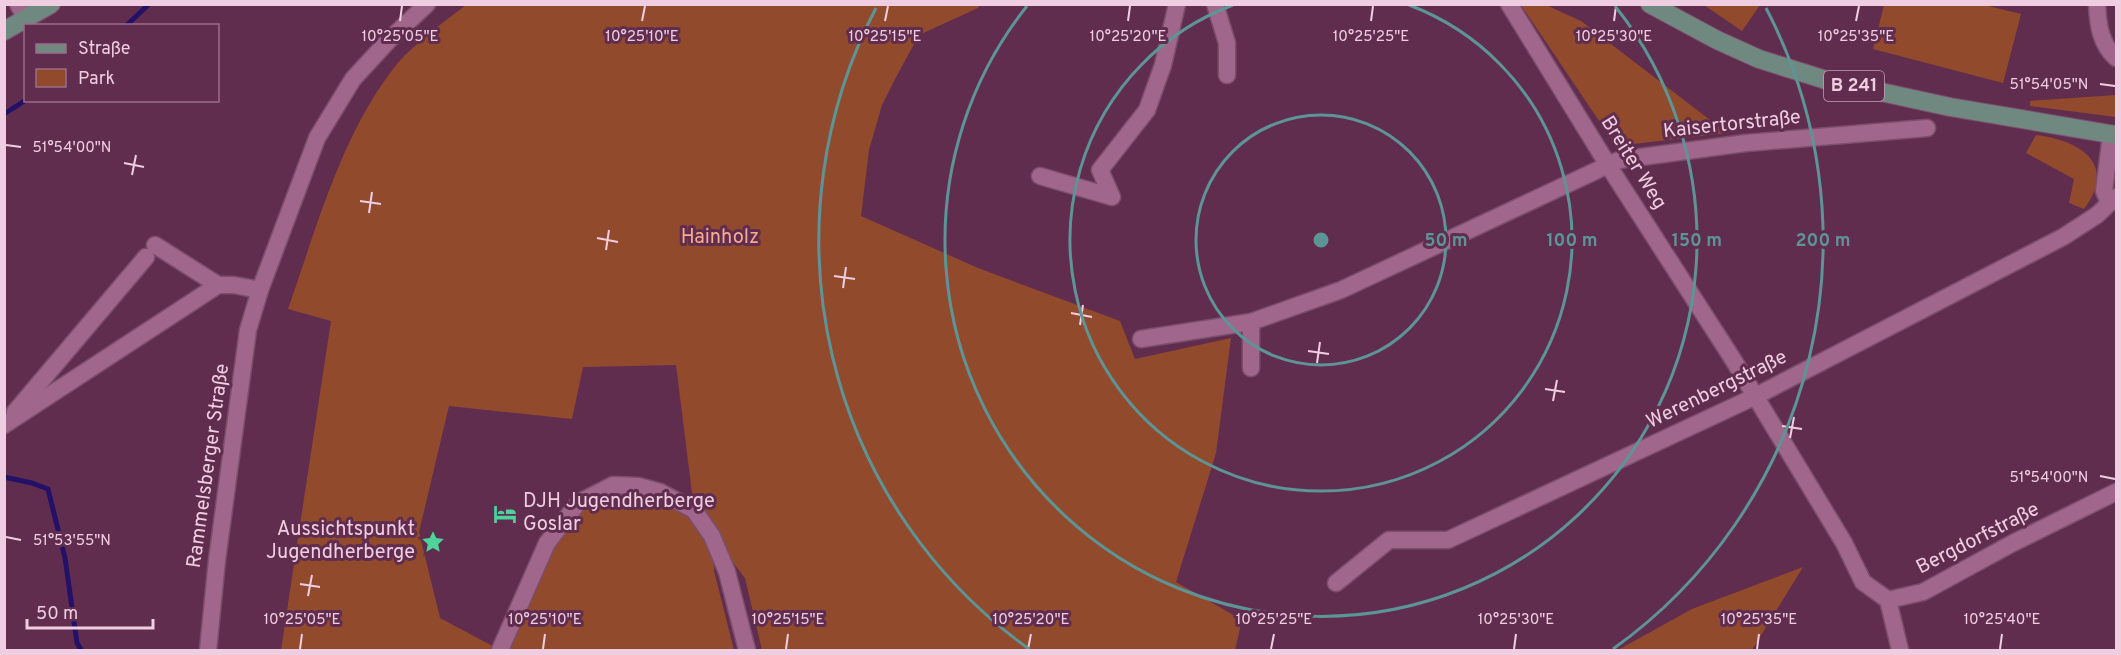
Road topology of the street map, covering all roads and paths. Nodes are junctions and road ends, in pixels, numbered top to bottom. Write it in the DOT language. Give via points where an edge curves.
graph roads {
  1 [pos="51,4"];
  2 [pos="427,4"];
  3 [pos="1177,4"];
  4 [pos="1215,4"];
  5 [pos="1509,4"];
  6 [pos="1650,4"];
  7 [pos="2097,4"];
  8 [pos="22,12"];
  9 [pos="4,31"];
  10 [pos="2116,58"];
  11 [pos="1227,75"];
  12 [pos="1927,128"];
  13 [pos="2114,135"];
  14 [pos="1608,165"];
  15 [pos="1041,176"];
  16 [pos="2113,200"];
  17 [pos="218,285"];
  18 [pos="260,290"];
  19 [pos="1251,322"];
  20 [pos="1141,339"];
  21 [pos="1251,368"];
  22 [pos="1754,397"];
  23 [pos="4,424"];
  24 [pos="2116,492"];
  25 [pos="1336,583"];
  26 [pos="1888,600"];
  27 [pos="208,651"];
  28 [pos="500,651"];
  29 [pos="747,651"];
  30 [pos="1900,651"];
  1 -- 8 [label="main road"];
  2 -- 18 [label="street, Rammelsberger Straße" via="353,79 317,138"];
  3 -- 15 [label="street" via="1163,65 1147,110 1100,170 1112,197"];
  4 -- 11 [label="street" via="1227,43"];
  5 -- 14 [label="street, Breiter Weg"];
  6 -- 13 [label="main road, B 241" via="1759,59 1826,80 1950,107"];
  7 -- 10 [label="street" via="2098,31"];
  8 -- 9 [label="main road"];
  12 -- 14 [label="street, Kaisertorstraße" via="1746,143 1619,160"];
  13 -- 16 [label="street, Werenbergstraße" via="2104,190"];
  14 -- 19 [label="street, Kaisertorstraße" via="1341,290"];
  14 -- 22 [label="street, Breiter Weg"];
  16 -- 22 [label="street, Werenbergstraße" via="2063,237"];
  17 -- 18 [label="street"];
  17 -- 23 [label="street"];
  17 -- 23 [label="street" via="150,251"];
  18 -- 27 [label="street, Rammelsberger Straße" via="248,330"];
  19 -- 20 [label="street, Kaisertorstraße"];
  19 -- 21 [label="street"];
  22 -- 25 [label="street, Werenbergstraße" via="1448,540 1389,540"];
  22 -- 26 [label="street, Breiter Weg" via="1844,543 1863,582"];
  24 -- 26 [label="street, Bergdorfstraße" via="1923,592"];
  26 -- 30 [label="street"];
  28 -- 29 [label="street" via="547,543 578,503 613,485 660,492 694,510 712,536 728,572"];
}
